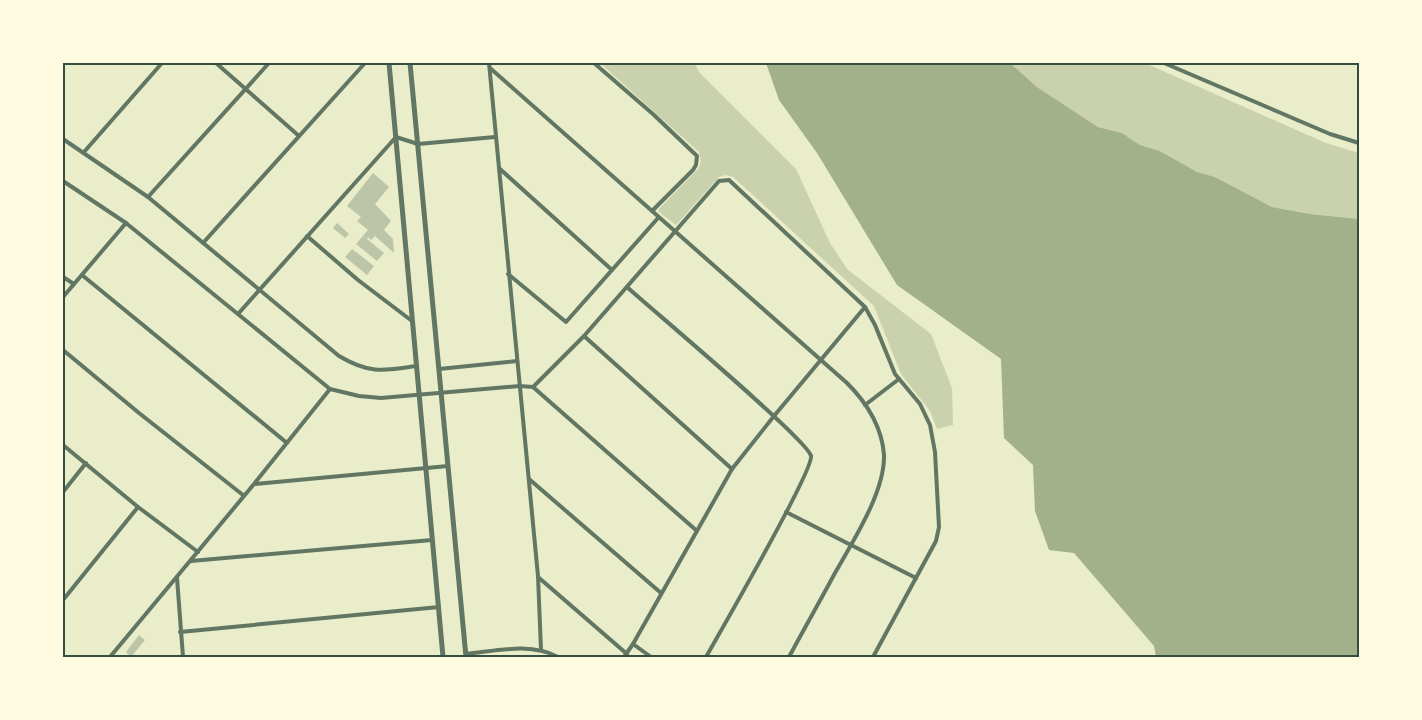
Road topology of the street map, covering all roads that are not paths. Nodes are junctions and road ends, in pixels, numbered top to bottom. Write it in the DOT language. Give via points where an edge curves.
graph roads {
  1 [pos="162,63"];
  2 [pos="216,63"];
  3 [pos="269,63"];
  4 [pos="365,63"];
  5 [pos="389,63"];
  6 [pos="410,63"];
  7 [pos="594,63"];
  8 [pos="1164,63"];
  9 [pos="489,65"];
  10 [pos="246,88"];
  11 [pos="299,136"];
  12 [pos="396,137"];
  13 [pos="495,137"];
  14 [pos="63,139"];
  15 [pos="1359,143"];
  16 [pos="418,144"];
  17 [pos="84,152"];
  18 [pos="499,169"];
  19 [pos="63,182"];
  20 [pos="148,197"];
  21 [pos="651,211"];
  22 [pos="660,219"];
  23 [pos="126,223"];
  24 [pos="673,230"];
  25 [pos="307,236"];
  26 [pos="203,243"];
  27 [pos="612,270"];
  28 [pos="508,274"];
  29 [pos="82,275"];
  30 [pos="63,277"];
  31 [pos="74,284"];
  32 [pos="627,287"];
  33 [pos="260,289"];
  34 [pos="63,297"];
  35 [pos="865,307"];
  36 [pos="240,312"];
  37 [pos="412,321"];
  38 [pos="584,336"];
  39 [pos="63,350"];
  40 [pos="820,360"];
  41 [pos="517,363"];
  42 [pos="417,369"];
  43 [pos="439,371"];
  44 [pos="899,379"];
  45 [pos="520,386"];
  46 [pos="533,387"];
  47 [pos="330,389"];
  48 [pos="441,391"];
  49 [pos="419,392"];
  50 [pos="865,405"];
  51 [pos="774,416"];
  52 [pos="287,443"];
  53 [pos="63,444"];
  54 [pos="86,463"];
  55 [pos="448,466"];
  56 [pos="427,469"];
  57 [pos="732,469"];
  58 [pos="528,478"];
  59 [pos="254,484"];
  60 [pos="63,492"];
  61 [pos="243,495"];
  62 [pos="138,507"];
  63 [pos="786,512"];
  64 [pos="697,531"];
  65 [pos="432,540"];
  66 [pos="850,545"];
  67 [pos="198,552"];
  68 [pos="190,562"];
  69 [pos="538,576"];
  70 [pos="177,577"];
  71 [pos="916,579"];
  72 [pos="661,593"];
  73 [pos="63,600"];
  74 [pos="439,607"];
  75 [pos="180,632"];
  76 [pos="633,644"];
  77 [pos="542,650"];
  78 [pos="625,655"];
  79 [pos="466,656"];
  80 [pos="110,657"];
  81 [pos="183,657"];
  82 [pos="443,657"];
  83 [pos="558,657"];
  84 [pos="651,657"];
  85 [pos="706,657"];
  86 [pos="789,657"];
  87 [pos="873,657"];
  1 -- 17 [label="street"];
  2 -- 10 [label="street"];
  3 -- 10 [label="street"];
  4 -- 11 [label="street"];
  5 -- 12 [label="street"];
  6 -- 16 [label="street"];
  7 -- 21 [label="street" via="697,156 693,170"];
  8 -- 15 [label="street" via="1330,135"];
  9 -- 13 [label="street"];
  9 -- 21 [label="street"];
  10 -- 11 [label="street"];
  10 -- 20 [label="street"];
  11 -- 26 [label="street"];
  12 -- 16 [label="street"];
  12 -- 25 [label="street"];
  12 -- 37 [label="street"];
  13 -- 16 [label="street"];
  13 -- 18 [label="street"];
  14 -- 17 [label="street"];
  16 -- 43 [label="street"];
  17 -- 20 [label="street"];
  18 -- 27 [label="street"];
  18 -- 28 [label="street"];
  19 -- 23 [label="street"];
  20 -- 26 [label="street"];
  21 -- 22 [label="street"];
  22 -- 24 [label="street"];
  22 -- 27 [label="street"];
  23 -- 29 [label="street"];
  23 -- 36 [label="street"];
  24 -- 32 [label="street"];
  24 -- 35 [label="street" via="719,181 726,179"];
  24 -- 40 [label="street"];
  25 -- 33 [label="street"];
  25 -- 37 [label="street"];
  26 -- 33 [label="street"];
  27 -- 28 [label="street" via="566,322"];
  28 -- 41 [label="street"];
  29 -- 31 [label="street"];
  29 -- 52 [label="street"];
  30 -- 31 [label="street"];
  31 -- 34 [label="street"];
  32 -- 38 [label="street"];
  32 -- 51 [label="street"];
  33 -- 36 [label="street"];
  33 -- 42 [label="street" via="352,364 379,370"];
  35 -- 40 [label="street"];
  35 -- 44 [label="street"];
  36 -- 47 [label="street"];
  37 -- 42 [label="street"];
  38 -- 46 [label="street"];
  38 -- 57 [label="street"];
  39 -- 61 [label="street"];
  40 -- 50 [label="street"];
  40 -- 51 [label="street"];
  41 -- 43 [label="street"];
  41 -- 45 [label="street"];
  42 -- 49 [label="street"];
  43 -- 48 [label="street"];
  44 -- 50 [label="street"];
  44 -- 71 [label="street" via="926,416 935,452 938,534"];
  45 -- 46 [label="street"];
  45 -- 48 [label="street"];
  45 -- 58 [label="street"];
  46 -- 64 [label="street"];
  47 -- 49 [label="street" via="368,398"];
  47 -- 52 [label="street"];
  48 -- 49 [label="street"];
  48 -- 55 [label="street"];
  49 -- 56 [label="street"];
  50 -- 66 [label="street" via="881,439 883,470"];
  51 -- 57 [label="street"];
  51 -- 63 [label="street" via="808,448 812,458"];
  52 -- 59 [label="street"];
  53 -- 54 [label="street"];
  54 -- 60 [label="street"];
  54 -- 62 [label="street"];
  55 -- 56 [label="street"];
  55 -- 79 [label="street"];
  56 -- 59 [label="street"];
  56 -- 65 [label="street"];
  57 -- 64 [label="street"];
  58 -- 69 [label="street"];
  58 -- 72 [label="street"];
  59 -- 61 [label="street"];
  61 -- 67 [label="street"];
  62 -- 67 [label="street"];
  62 -- 73 [label="street"];
  63 -- 66 [label="street"];
  63 -- 85 [label="street"];
  64 -- 72 [label="street"];
  65 -- 68 [label="street"];
  65 -- 74 [label="street"];
  66 -- 71 [label="street"];
  66 -- 86 [label="street"];
  67 -- 68 [label="street"];
  68 -- 70 [label="street"];
  69 -- 77 [label="street"];
  69 -- 78 [label="street"];
  70 -- 75 [label="street"];
  70 -- 80 [label="street"];
  71 -- 87 [label="street"];
  72 -- 76 [label="street"];
  74 -- 75 [label="street"];
  74 -- 82 [label="street"];
  75 -- 81 [label="street"];
  76 -- 78 [label="street"];
  76 -- 84 [label="street"];
  77 -- 79 [label="street" via="526,648"];
  77 -- 83 [label="street"];
}
